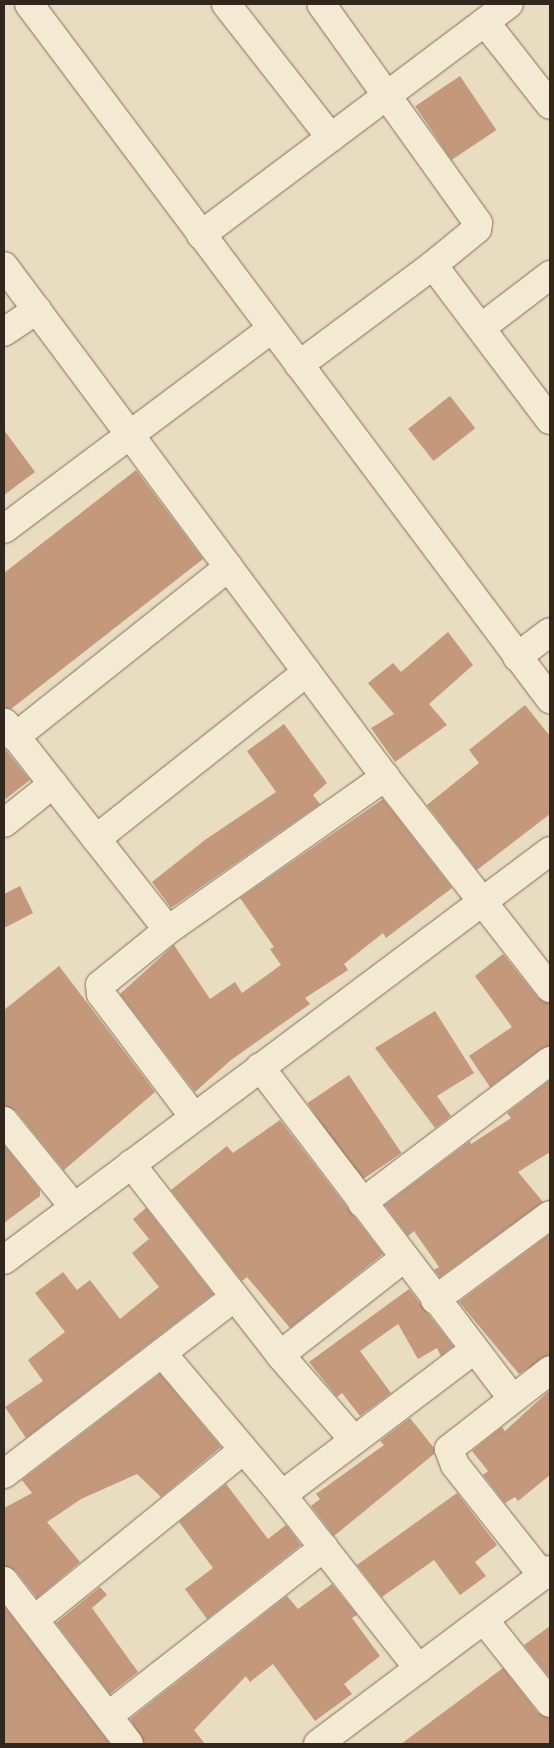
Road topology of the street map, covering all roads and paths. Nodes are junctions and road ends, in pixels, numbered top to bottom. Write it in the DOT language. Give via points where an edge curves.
graph roads {
  1 [pos="226,4"];
  2 [pos="322,4"];
  3 [pos="510,4"];
  4 [pos="32,5"];
  5 [pos="485,22"];
  6 [pos="385,97"];
  7 [pos="548,97"];
  8 [pos="331,138"];
  9 [pos="201,235"];
  10 [pos="433,265"];
  11 [pos="4,266"];
  12 [pos="550,275"];
  13 [pos="38,310"];
  14 [pos="482,327"];
  15 [pos="271,329"];
  16 [pos="4,332"];
  17 [pos="300,365"];
  18 [pos="550,420"];
  19 [pos="130,436"];
  20 [pos="4,529"];
  21 [pos="229,567"];
  22 [pos="550,632"];
  23 [pos="518,657"];
  24 [pos="307,672"];
  25 [pos="550,699"];
  26 [pos="10,729"];
  27 [pos="385,777"];
  28 [pos="53,784"];
  29 [pos="4,824"];
  30 [pos="96,839"];
  31 [pos="550,851"];
  32 [pos="484,903"];
  33 [pos="168,930"];
  34 [pos="550,988"];
  35 [pos="550,1061"];
  36 [pos="260,1067"];
  37 [pos="194,1117"];
  38 [pos="4,1120"];
  39 [pos="131,1164"];
  40 [pos="362,1203"];
  41 [pos="74,1207"];
  42 [pos="550,1215"];
  43 [pos="404,1258"];
  44 [pos="4,1260"];
  45 [pos="235,1297"];
  46 [pos="436,1300"];
  47 [pos="474,1350"];
  48 [pos="162,1353"];
  49 [pos="280,1355"];
  50 [pos="550,1370"];
  51 [pos="512,1398"];
  52 [pos="354,1440"];
  53 [pos="242,1450"];
  54 [pos="4,1474"];
  55 [pos="282,1495"];
  56 [pos="324,1547"];
  57 [pos="546,1573"];
  58 [pos="4,1581"];
  59 [pos="34,1620"];
  60 [pos="484,1620"];
  61 [pos="419,1669"];
  62 [pos="550,1703"];
  63 [pos="108,1716"];
  64 [pos="130,1744"];
  65 [pos="318,1744"];
  1 -- 8 [label="street"];
  2 -- 6 [label="street"];
  3 -- 5 [label="street"];
  4 -- 9 [label="street"];
  5 -- 6 [label="street"];
  5 -- 7 [label="street"];
  6 -- 8 [label="street"];
  6 -- 10 [label="street" via="478,223 477,229"];
  8 -- 9 [label="street"];
  9 -- 15 [label="street"];
  10 -- 14 [label="street"];
  10 -- 17 [label="street"];
  11 -- 13 [label="street"];
  12 -- 14 [label="street"];
  13 -- 16 [label="street"];
  13 -- 19 [label="street"];
  14 -- 18 [label="street"];
  15 -- 17 [label="street"];
  15 -- 19 [label="street"];
  17 -- 23 [label="street"];
  19 -- 20 [label="street"];
  19 -- 21 [label="street"];
  21 -- 24 [label="street"];
  21 -- 26 [label="street"];
  22 -- 23 [label="street"];
  23 -- 25 [label="street"];
  24 -- 27 [label="street"];
  24 -- 30 [label="street"];
  26 -- 28 [label="street"];
  27 -- 32 [label="street"];
  27 -- 33 [label="street"];
  28 -- 29 [label="street"];
  28 -- 30 [label="street"];
  30 -- 33 [label="street"];
  31 -- 32 [label="street"];
  32 -- 34 [label="street"];
  32 -- 36 [label="street"];
  33 -- 37 [label="street" via="103,980 98,988"];
  35 -- 40 [label="street"];
  36 -- 37 [label="street"];
  36 -- 40 [label="street"];
  37 -- 39 [label="street"];
  38 -- 41 [label="street"];
  39 -- 41 [label="street"];
  39 -- 45 [label="street"];
  40 -- 43 [label="street"];
  41 -- 44 [label="street"];
  42 -- 46 [label="street"];
  43 -- 46 [label="street"];
  43 -- 49 [label="street"];
  45 -- 48 [label="street"];
  45 -- 49 [label="street"];
  46 -- 47 [label="street"];
  47 -- 51 [label="street"];
  47 -- 52 [label="street"];
  48 -- 53 [label="street"];
  48 -- 54 [label="street"];
  49 -- 52 [label="street"];
  50 -- 51 [label="street"];
  51 -- 57 [label="street" via="449,1449 455,1466"];
  52 -- 55 [label="street"];
  53 -- 55 [label="street"];
  53 -- 59 [label="street"];
  55 -- 56 [label="street"];
  56 -- 61 [label="street"];
  56 -- 63 [label="street"];
  57 -- 60 [label="street"];
  58 -- 59 [label="street"];
  59 -- 63 [label="street"];
  60 -- 61 [label="street"];
  60 -- 62 [label="street"];
  61 -- 65 [label="street"];
  63 -- 64 [label="street"];
}
